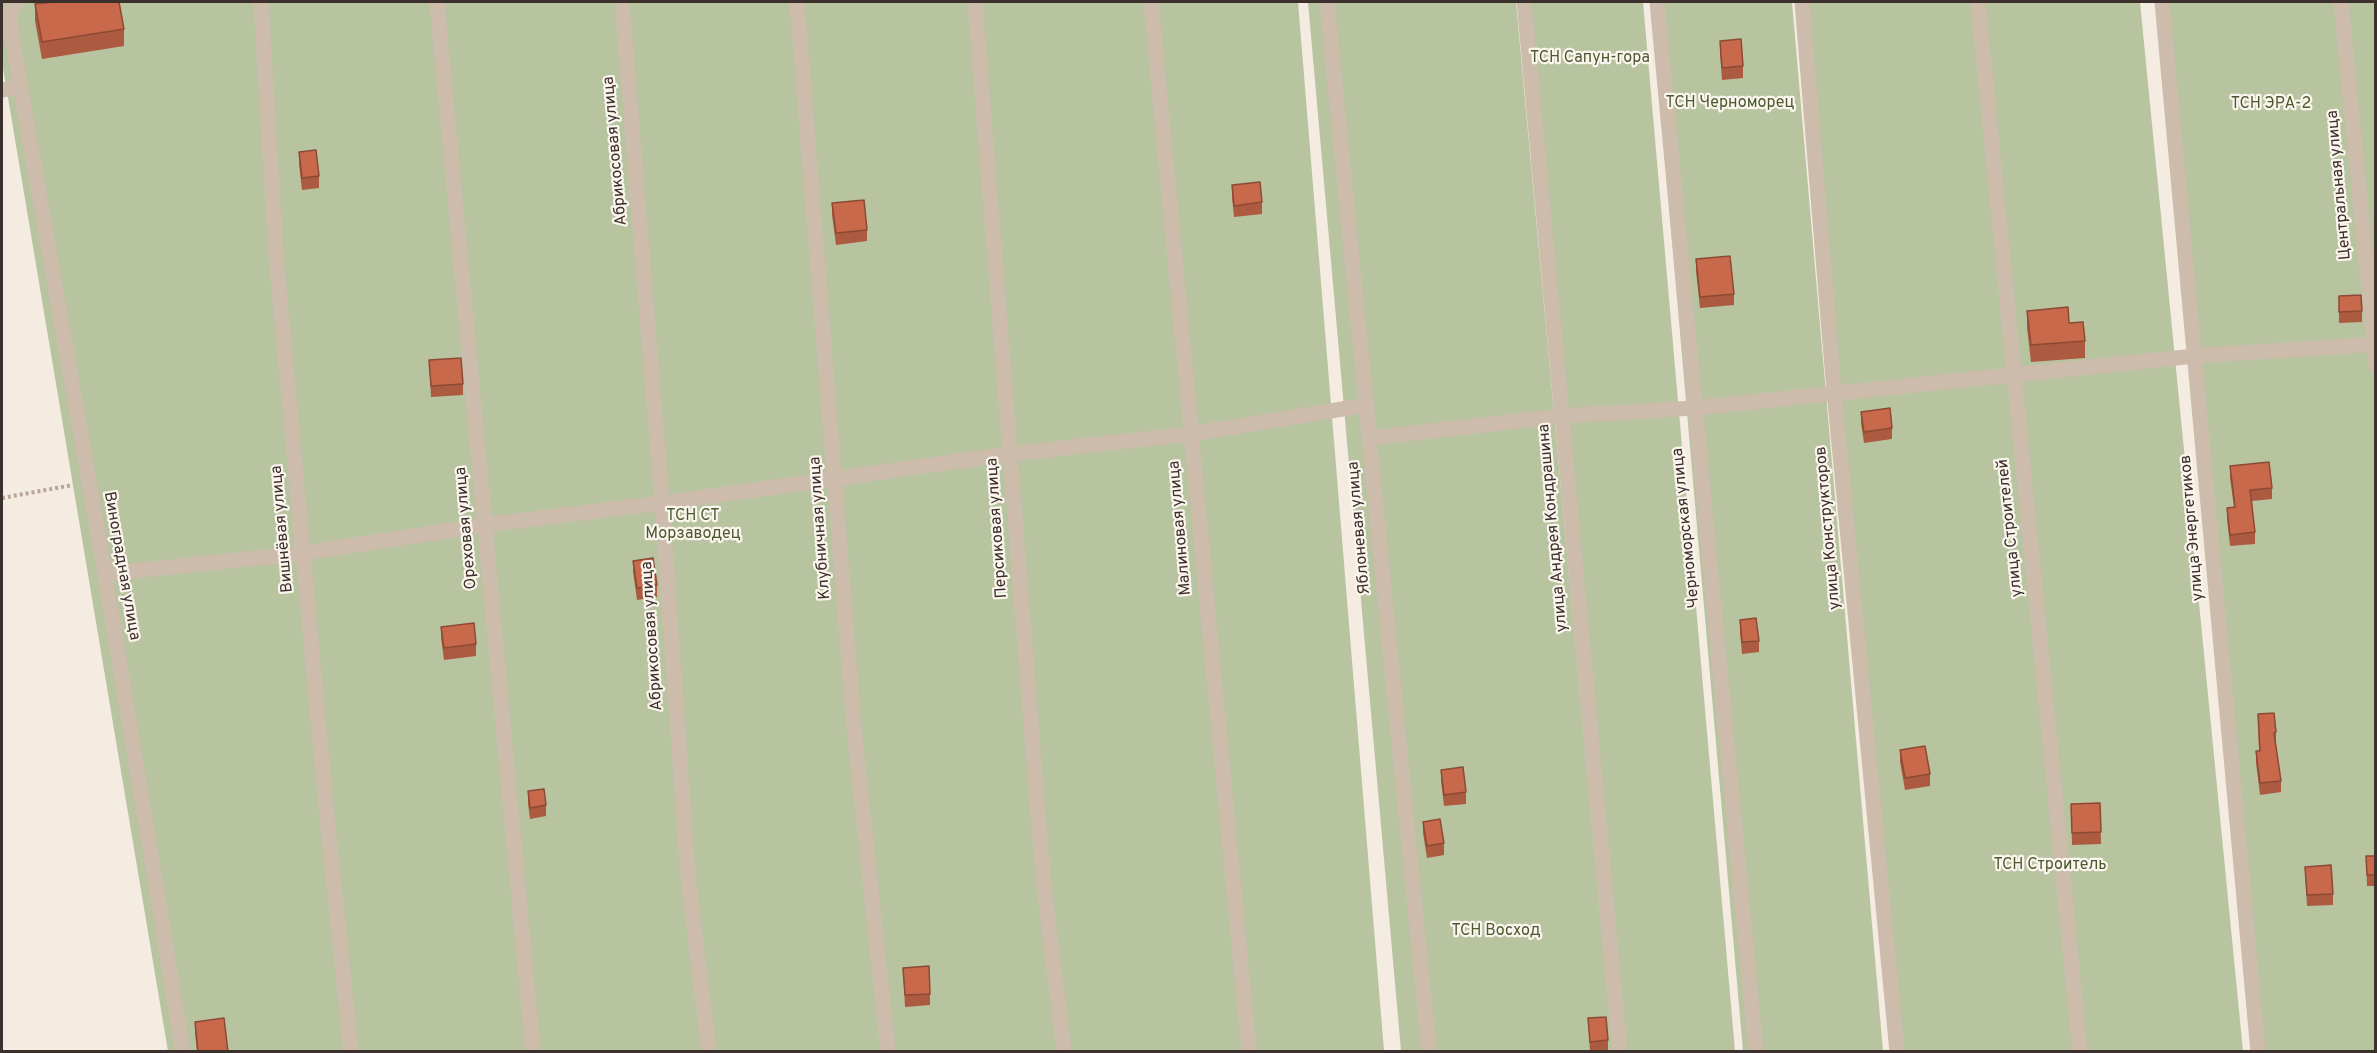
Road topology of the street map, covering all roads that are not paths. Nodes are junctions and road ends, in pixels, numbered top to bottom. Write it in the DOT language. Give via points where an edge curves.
graph roads {
  1 [pos="17,2"];
  2 [pos="261,2"];
  3 [pos="436,2"];
  4 [pos="622,2"];
  5 [pos="797,2"];
  6 [pos="975,2"];
  7 [pos="1151,2"];
  8 [pos="1327,2"];
  9 [pos="1524,2"];
  10 [pos="1657,2"];
  11 [pos="1802,2"];
  12 [pos="1978,2"];
  13 [pos="2162,2"];
  14 [pos="2341,2"];
  15 [pos="20,87"];
  16 [pos="2,90"];
  17 [pos="2374,344"];
  18 [pos="2195,356"];
  19 [pos="2376,364"];
  20 [pos="2014,375"];
  21 [pos="1834,393"];
  22 [pos="1367,405"];
  23 [pos="1693,408"];
  24 [pos="1562,416"];
  25 [pos="1190,434"];
  26 [pos="1370,438"];
  27 [pos="1010,454"];
  28 [pos="835,479"];
  29 [pos="662,503"];
  30 [pos="485,525"];
  31 [pos="303,553"];
  32 [pos="105,574"];
  33 [pos="183,1052"];
  34 [pos="351,1052"];
  35 [pos="533,1052"];
  36 [pos="709,1052"];
  37 [pos="888,1052"];
  38 [pos="1064,1052"];
  39 [pos="1248,1052"];
  40 [pos="1429,1052"];
  41 [pos="1620,1052"];
  42 [pos="1756,1052"];
  43 [pos="1897,1052"];
  44 [pos="2079,1052"];
  45 [pos="2259,1052"];
  1 -- 15 [label="street, Виноградная улица" via="10,14"];
  2 -- 31 [label="street, Вишнёвая улица" via="276,255"];
  3 -- 30 [label="street, Ореховая улица"];
  4 -- 29 [label="street, Абрикосовая улица"];
  5 -- 28 [label="street, Клубничная улица"];
  6 -- 27 [label="street, Персиковая улица"];
  7 -- 25 [label="street, Малиновая улица"];
  8 -- 22 [label="street, Яблоневая улица"];
  9 -- 24 [label="street, улица Андрея Кондрашина"];
  10 -- 23 [label="street, Черноморская улица"];
  11 -- 21 [label="street, улица Конструкторов"];
  12 -- 20 [label="street, улица Строителей"];
  13 -- 18 [label="street, улица Энергетиков"];
  14 -- 17 [label="street, Центральная улица"];
  15 -- 16 [label="street"];
  15 -- 32 [label="street, Виноградная улица"];
  17 -- 18 [label="street"];
  17 -- 19 [label="street, Центральная улица"];
  18 -- 20 [label="street"];
  18 -- 45 [label="street, улица Энергетиков"];
  20 -- 21 [label="street"];
  20 -- 44 [label="street, улица Строителей"];
  21 -- 23 [label="street"];
  21 -- 43 [label="street, улица Конструкторов"];
  22 -- 25 [label="street"];
  22 -- 26 [label="street, Яблоневая улица"];
  23 -- 24 [label="street"];
  23 -- 42 [label="street, Черноморская улица"];
  24 -- 26 [label="street"];
  24 -- 41 [label="street, улица Андрея Кондрашина"];
  25 -- 27 [label="street"];
  25 -- 39 [label="street, Малиновая улица"];
  26 -- 40 [label="street, Яблоневая улица"];
  27 -- 28 [label="street"];
  27 -- 38 [label="street, Персиковая улица" via="1043,878"];
  28 -- 29 [label="street"];
  28 -- 37 [label="street, Клубничная улица" via="854,728"];
  29 -- 30 [label="street"];
  29 -- 36 [label="street, Абрикосовая улица" via="688,876"];
  30 -- 31 [label="street"];
  30 -- 35 [label="street, Ореховая улица"];
  31 -- 32 [label="street"];
  31 -- 34 [label="street, Вишнёвая улица"];
  32 -- 33 [label="street, Виноградная улица"];
}
